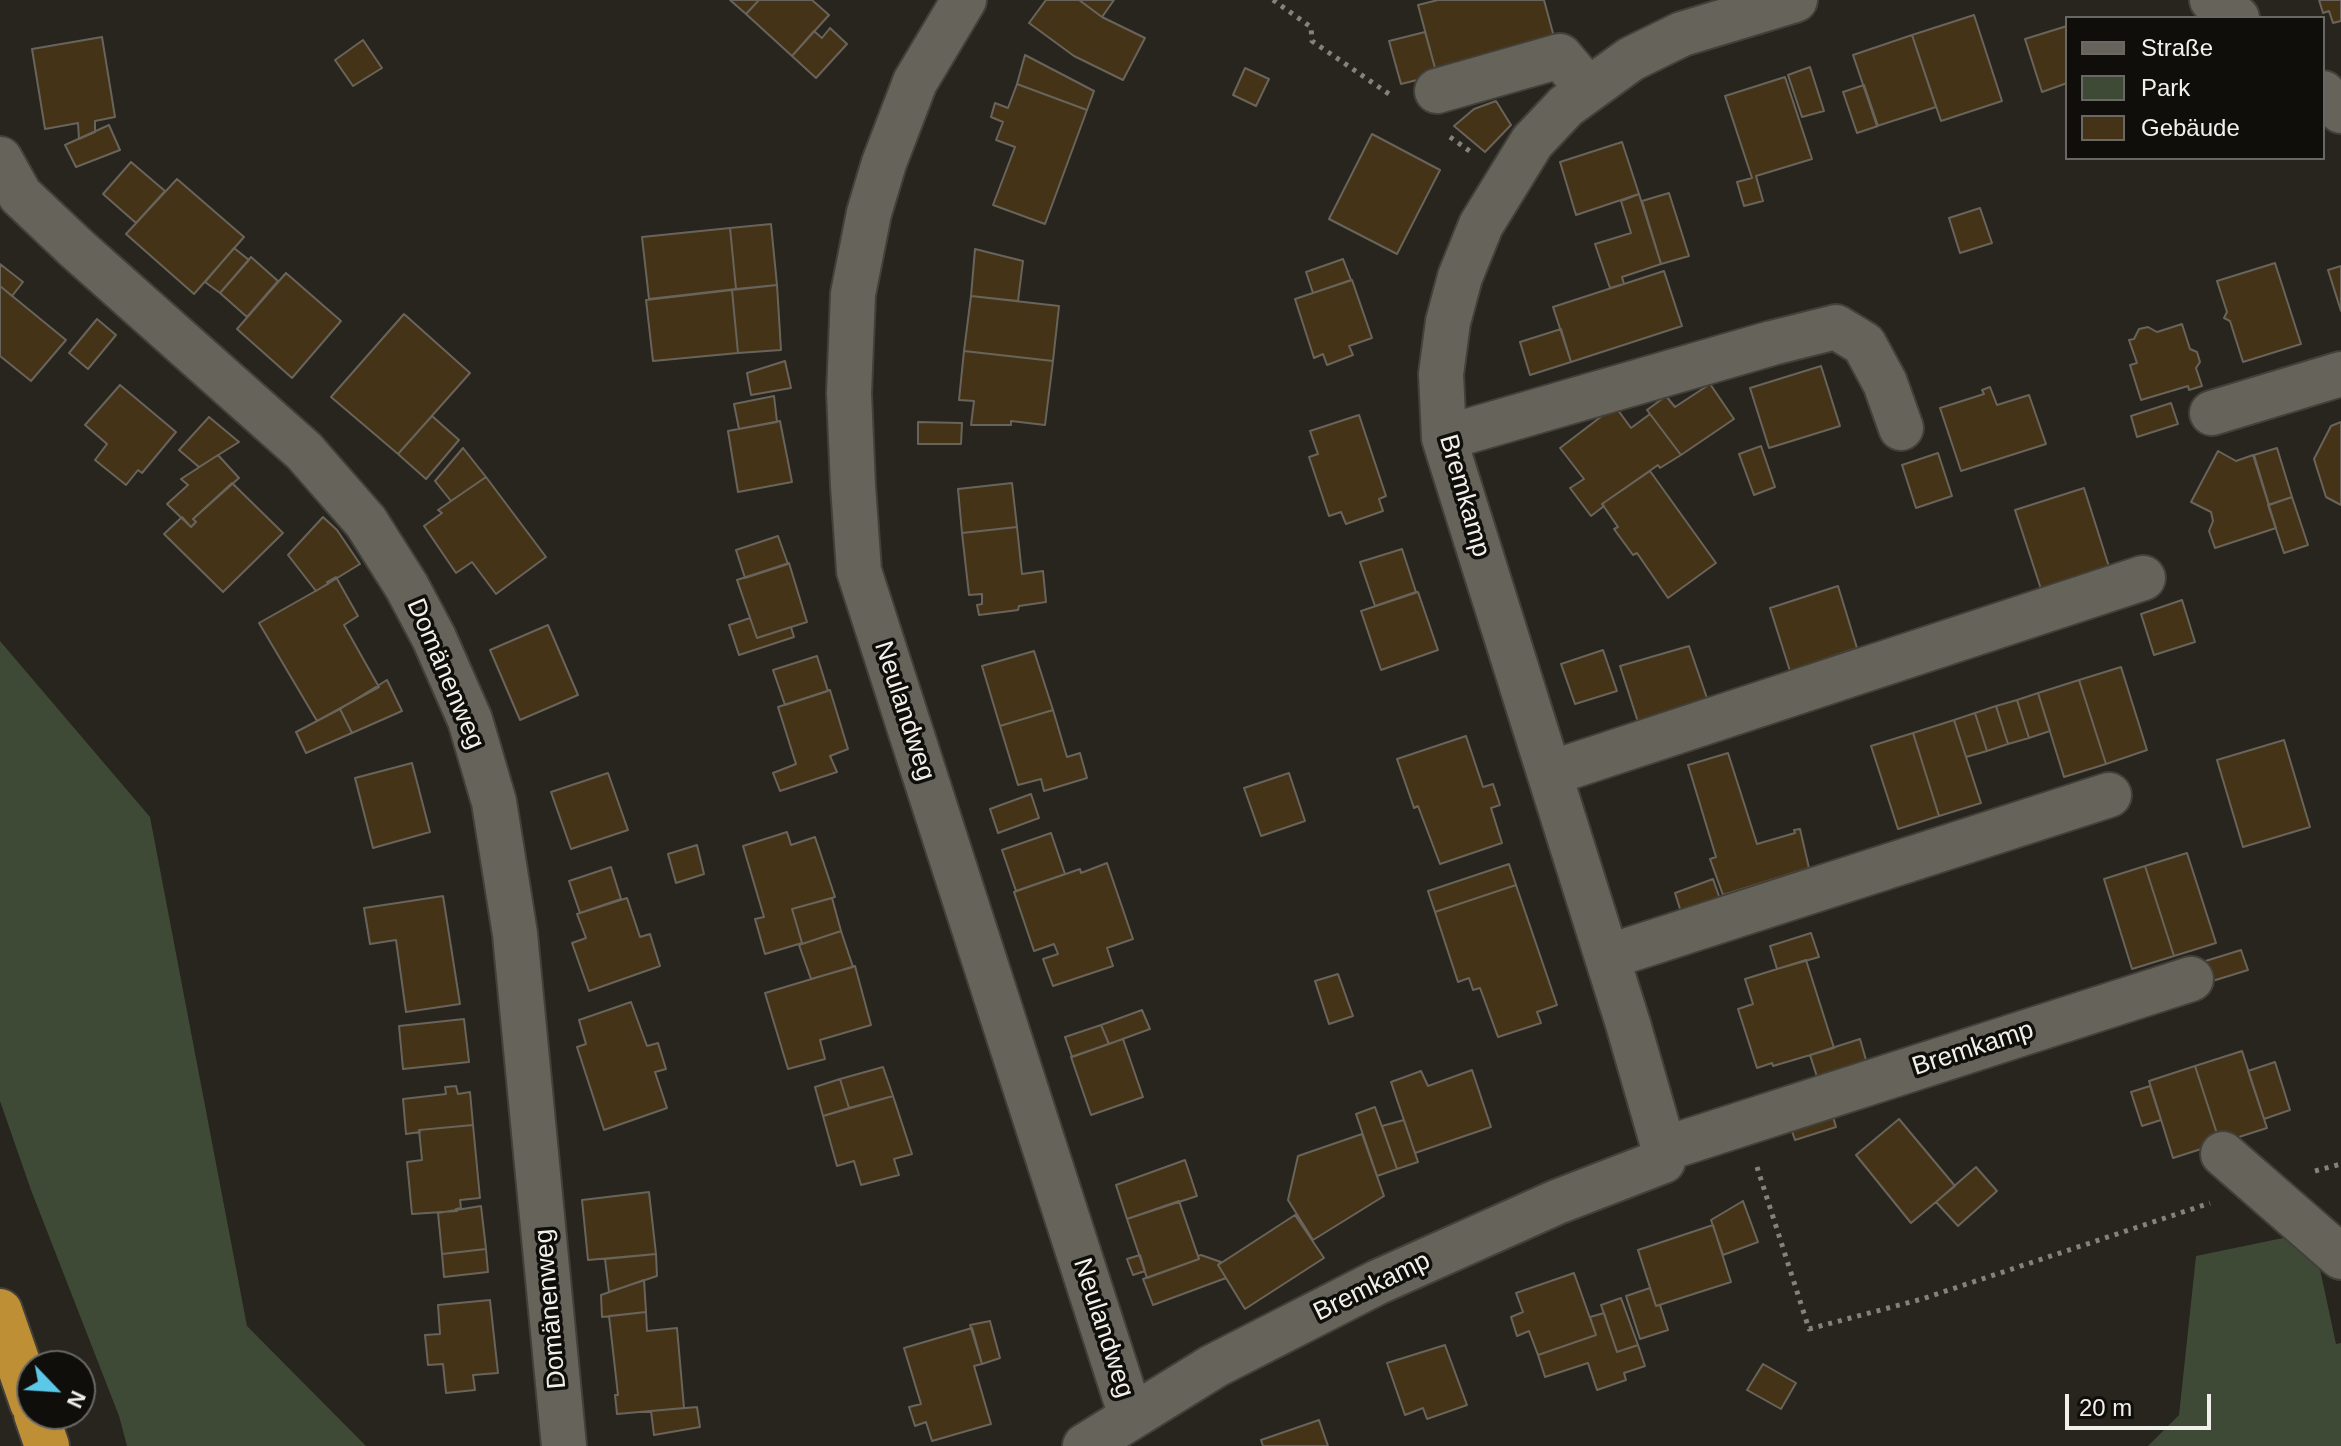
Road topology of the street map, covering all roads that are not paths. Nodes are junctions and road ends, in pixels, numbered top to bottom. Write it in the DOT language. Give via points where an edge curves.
graph roads {
  1 [pos="1795,0"];
  2 [pos="2212,0"];
  3 [pos="959,2"];
  4 [pos="2234,16"];
  5 [pos="1588,89"];
  6 [pos="1437,91"];
  7 [pos="2325,95"];
  8 [pos="2341,111"];
  9 [pos="0,159"];
  10 [pos="2341,374"];
  11 [pos="2212,413"];
  12 [pos="1901,428"];
  13 [pos="1444,438"];
  14 [pos="2143,578"];
  15 [pos="1551,773"];
  16 [pos="2109,795"];
  17 [pos="1607,957"];
  18 [pos="2191,979"];
  19 [pos="1664,1149"];
  20 [pos="2223,1154"];
  21 [pos="2337,1264"];
  22 [pos="1,1314"];
  23 [pos="16,1357"];
  24 [pos="1131,1416"];
  25 [pos="564,1446"];
  26 [pos="1085,1446"];
  1 -- 5 [label="street, Bremkamp" via="1682,34 1631,59"];
  2 -- 4 [label="street"];
  3 -- 24 [label="street, Neulandweg" via="915,82 884,163 853,294 849,393 859,571"];
  5 -- 6 [label="street" via="1560,56"];
  5 -- 13 [label="street, Bremkamp" via="1532,142 1481,225 1448,322 1441,374"];
  7 -- 8 [label="street"];
  9 -- 25 [label="street, Domänenweg" via="20,195 304,451 366,522 414,600 470,720 494,802 515,934"];
  10 -- 11 [label="street"];
  12 -- 13 [label="street" via="1864,344 1836,327"];
  13 -- 15 [label="street, Bremkamp"];
  14 -- 15 [label="street"];
  15 -- 17 [label="street, Bremkamp"];
  16 -- 17 [label="street"];
  17 -- 19 [label="street, Bremkamp"];
  18 -- 19 [label="street, Bremkamp"];
  19 -- 24 [label="street, Bremkamp" via="1663,1161 1378,1282 1214,1366"];
  20 -- 21 [label="street"];
  22 -- 23 [label="highway"];
  24 -- 26 [label="street, Bremkamp"];
}
